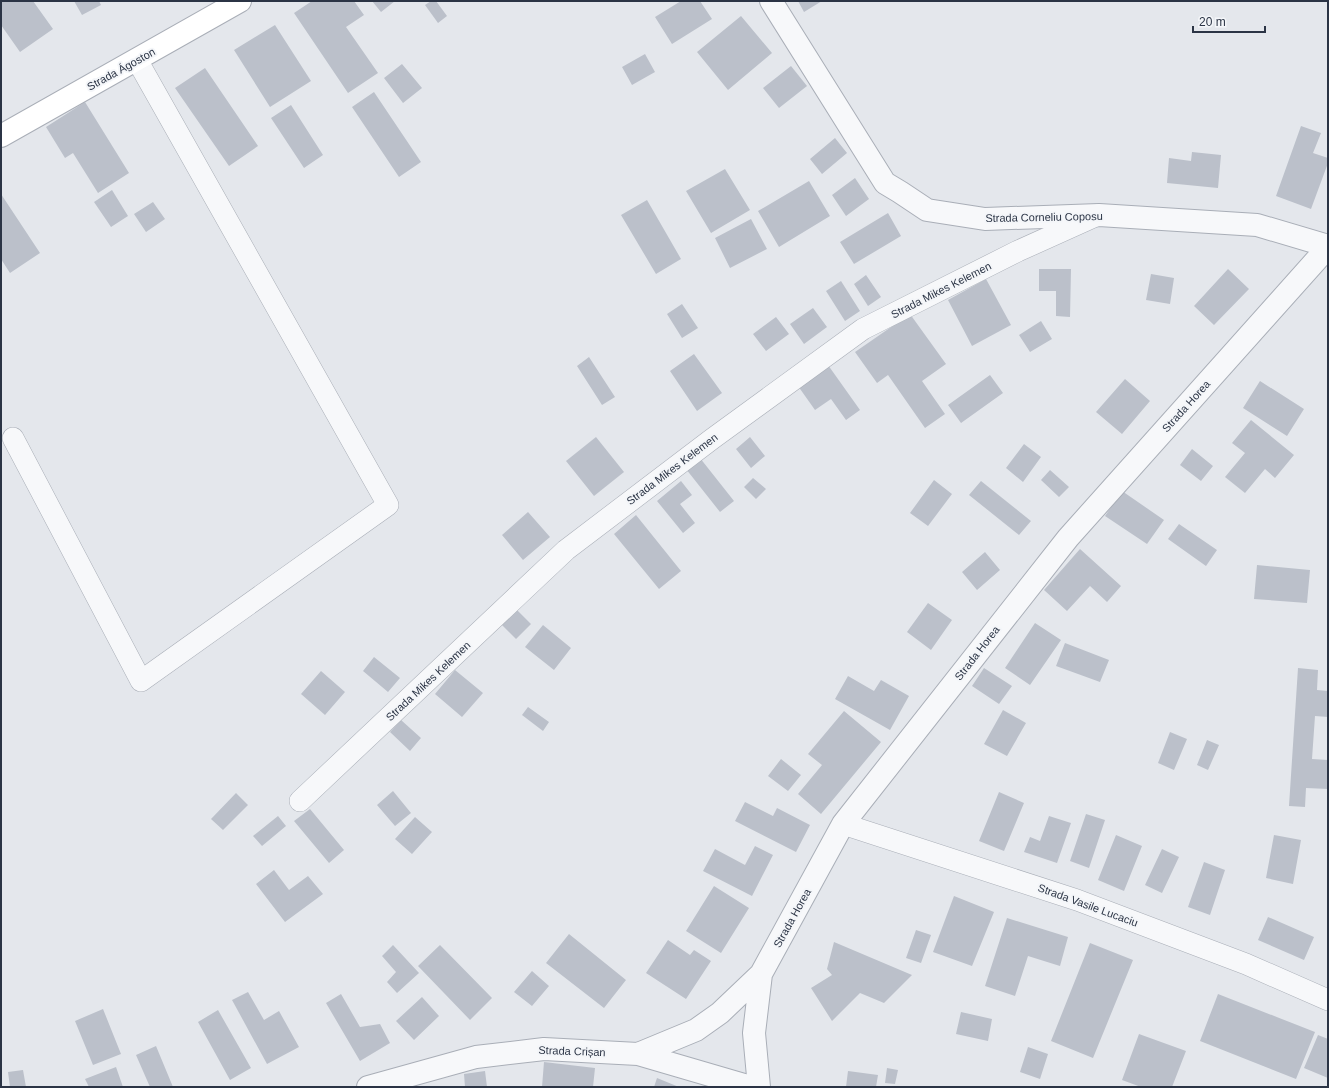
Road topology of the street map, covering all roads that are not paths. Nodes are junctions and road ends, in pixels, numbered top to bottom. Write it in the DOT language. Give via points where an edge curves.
graph roads {
  1 [pos="240,1"];
  2 [pos="771,1"];
  3 [pos="137,60"];
  4 [pos="1,136"];
  5 [pos="1099,215"];
  6 [pos="1328,246"];
  7 [pos="13,438"];
  8 [pos="300,801"];
  9 [pos="843,824"];
  10 [pos="761,974"];
  11 [pos="1328,1000"];
  12 [pos="638,1054"];
  13 [pos="368,1087"];
  14 [pos="751,1087"];
  15 [pos="759,1087"];
  1 -- 3 [label="main road, Strada Ágoston"];
  2 -- 5 [label="street, Strada Corneliu Coposu" via="885,183 927,210 985,218"];
  3 -- 4 [label="main road, Strada Ágoston"];
  3 -- 7 [label="street" via="388,505 141,681"];
  5 -- 6 [label="street, Strada Corneliu Coposu" via="1257,225"];
  5 -- 8 [label="street, Strada Mikes Kelemen" via="1018,251 863,329 712,439 566,550"];
  6 -- 9 [label="street, Strada Horea" via="1068,538"];
  9 -- 10 [label="street, Strada Horea"];
  9 -- 11 [label="street, Strada Vasile Lucaciu" via="1078,900 1246,964"];
  10 -- 12 [label="street, Strada Horea" via="720,1013 696,1030"];
  10 -- 15 [label="street" via="754,1033"];
  12 -- 13 [label="street, Strada Crișan" via="544,1049 476,1057"];
  12 -- 14 [label="street, Strada Crișan"];
}
